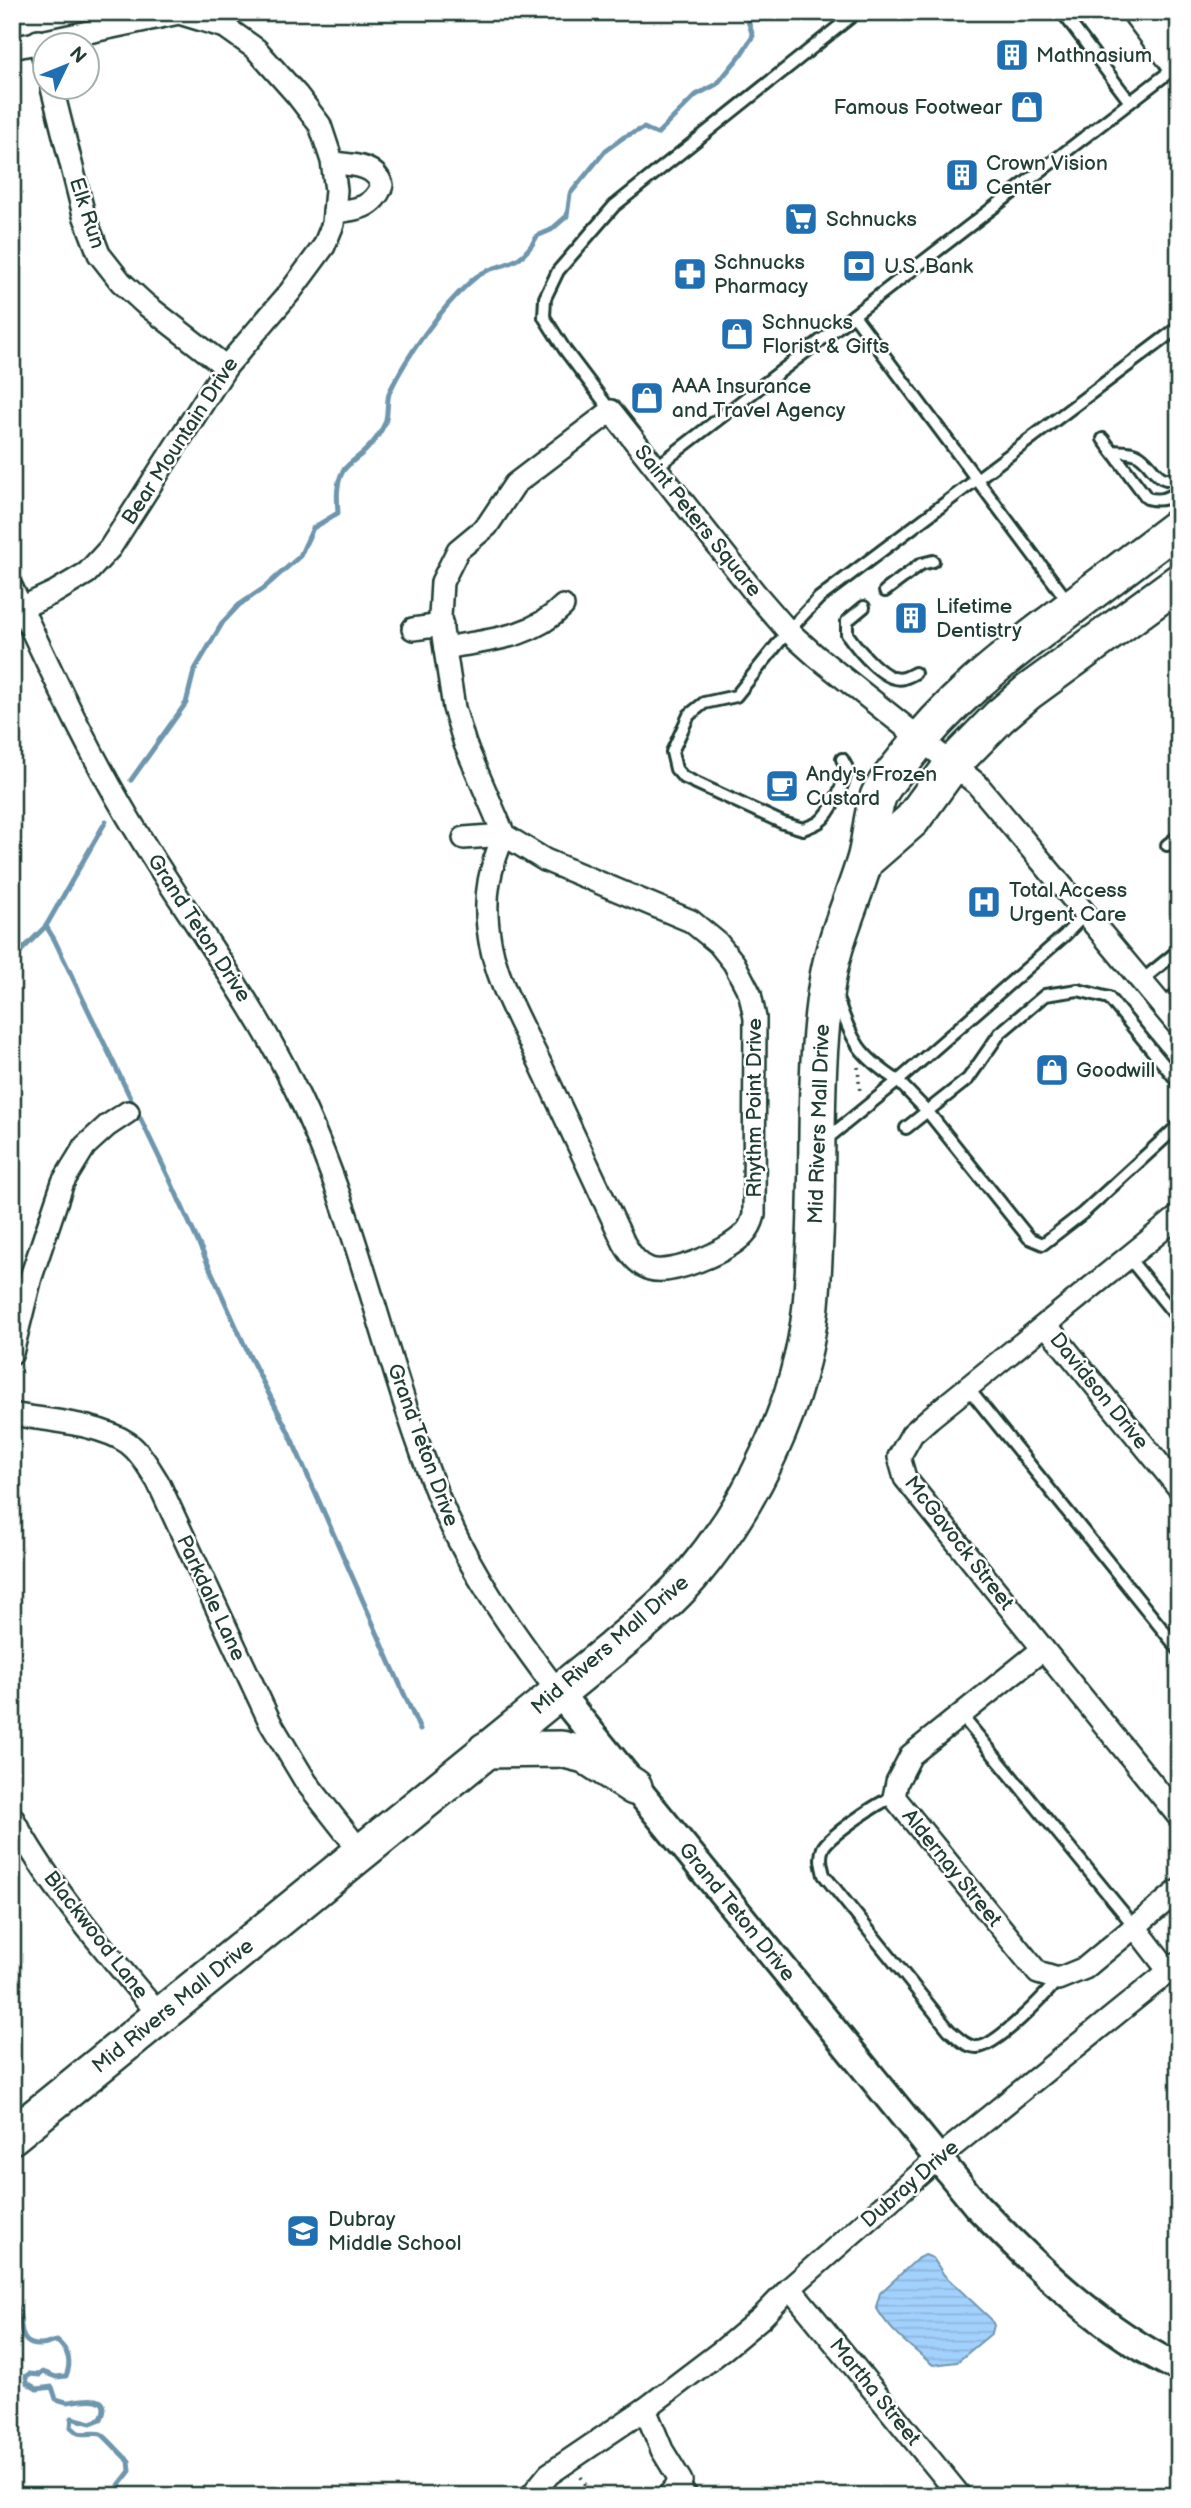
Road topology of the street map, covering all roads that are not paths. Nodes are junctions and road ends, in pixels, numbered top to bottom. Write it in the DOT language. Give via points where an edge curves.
graph roads {
  1 [pos="857,12"];
  2 [pos="1062,12"];
  3 [pos="1141,12"];
  4 [pos="83,32"];
  5 [pos="32,43"];
  6 [pos="12,48"];
  7 [pos="1179,63"];
  8 [pos="56,102"];
  9 [pos="1130,102"];
  10 [pos="333,163"];
  11 [pos="334,212"];
  12 [pos="854,315"];
  13 [pos="1179,327"];
  14 [pos="226,368"];
  15 [pos="611,411"];
  16 [pos="1103,439"];
  17 [pos="1112,451"];
  18 [pos="655,468"];
  19 [pos="1179,477"];
  20 [pos="977,479"];
  21 [pos="1179,491"];
  22 [pos="1179,526"];
  23 [pos="933,561"];
  24 [pos="1179,582"];
  25 [pos="885,591"];
  26 [pos="17,598"];
  27 [pos="563,606"];
  28 [pos="864,607"];
  29 [pos="1072,607"];
  30 [pos="442,625"];
  31 [pos="413,629"];
  32 [pos="788,631"];
  33 [pos="444,648"];
  34 [pos="915,673"];
  35 [pos="920,739"];
  36 [pos="842,759"];
  37 [pos="952,765"];
  38 [pos="504,835"];
  39 [pos="1179,836"];
  40 [pos="464,838"];
  41 [pos="1167,845"];
  42 [pos="865,861"];
  43 [pos="1085,914"];
  44 [pos="1179,950"];
  45 [pos="828,976"];
  46 [pos="1142,981"];
  47 [pos="1170,999"];
  48 [pos="1179,1026"];
  49 [pos="898,1081"];
  50 [pos="1179,1083"];
  51 [pos="128,1112"];
  52 [pos="928,1112"];
  53 [pos="1179,1125"];
  54 [pos="906,1128"];
  55 [pos="817,1147"];
  56 [pos="1179,1216"];
  57 [pos="1128,1257"];
  58 [pos="1179,1320"];
  59 [pos="1046,1325"];
  60 [pos="12,1353"];
  61 [pos="968,1388"];
  62 [pos="12,1414"];
  63 [pos="1179,1488"];
  64 [pos="1043,1649"];
  65 [pos="1179,1650"];
  66 [pos="558,1692"];
  67 [pos="961,1715"];
  68 [pos="486,1750"];
  69 [pos="634,1787"];
  70 [pos="894,1797"];
  71 [pos="12,1817"];
  72 [pos="1179,1817"];
  73 [pos="362,1852"];
  74 [pos="1179,1890"];
  75 [pos="1135,1927"];
  76 [pos="1174,1967"];
  77 [pos="1058,1979"];
  78 [pos="160,2017"];
  79 [pos="12,2136"];
  80 [pos="937,2159"];
  81 [pos="790,2288"];
  82 [pos="1179,2368"];
  83 [pos="645,2409"];
  84 [pos="681,2491"];
  85 [pos="522,2495"];
  86 [pos="960,2496"];
  1 -- 15 [label="lane, Saint Peters Square" via="614,206 558,271 545,298 544,317"];
  2 -- 9 [label="lane"];
  3 -- 7 [label="main road"];
  4 -- 10 [label="street, Bear Mountain Drive" via="179,13 225,27 256,49 297,94 320,125"];
  5 -- 6 [label="street, Bear Mountain Drive"];
  7 -- 9 [label="lane"];
  8 -- 14 [label="street, Elk Run" via="84,215 99,254 145,304"];
  9 -- 12 [label="lane"];
  10 -- 11 [label="street, Bear Mountain Drive"];
  10 -- 11 [label="street" via="372,171 382,185 373,202"];
  11 -- 14 [label="street, Bear Mountain Drive" via="324,246"];
  12 -- 18 [label="lane"];
  12 -- 20 [label="lane"];
  13 -- 20 [label="lane"];
  14 -- 26 [label="street, Bear Mountain Drive" via="110,548 87,573 55,592"];
  15 -- 18 [label="street, Saint Peters Square"];
  15 -- 30 [label="street" via="520,479 486,526 458,550 442,582"];
  16 -- 17 [label="lane"];
  17 -- 19 [label="lane" via="1137,454 1164,479"];
  17 -- 21 [label="lane" via="1147,498 1167,499"];
  18 -- 32 [label="street, Saint Peters Square"];
  20 -- 29 [label="lane"];
  20 -- 32 [label="lane" via="819,598"];
  22 -- 29 [label="main road, Mid Rivers Mall Drive"];
  23 -- 25 [label="lane" via="921,564"];
  24 -- 37 [label="main road, Mid Rivers Mall Drive" via="1028,692"];
  26 -- 66 [label="street, Grand Teton Drive" via="96,762 254,1011 293,1085 326,1155 439,1498 483,1586"];
  27 -- 33 [label="street" via="542,625 524,632"];
  28 -- 34 [label="lane" via="847,621 847,634 880,671 904,679"];
  29 -- 35 [label="main road, Mid Rivers Mall Drive" via="961,695"];
  30 -- 31 [label="street"];
  30 -- 33 [label="street"];
  32 -- 35 [label="street, Saint Peters Square"];
  32 -- 36 [label="lane" via="736,696 704,703 689,715 672,752 676,769 683,777 803,829 820,821 832,804 844,782 847,768"];
  33 -- 38 [label="street" via="461,732"];
  35 -- 37 [label="street, Saint Peters Square"];
  35 -- 42 [label="main road, Mid Rivers Mall Drive" via="878,796"];
  37 -- 42 [label="main road, Mid Rivers Mall Drive" via="912,820"];
  37 -- 43 [label="street, Saint Peters Square" via="977,784"];
  38 -- 38 [label="street, Rhythm Point Drive" via="487,885 494,960 627,1249 645,1267 666,1272 733,1244 747,1231 754,1215 756,1030 750,994 734,962 691,922 545,860"];
  38 -- 40 [label="street"];
  39 -- 41 [label="lane"];
  42 -- 45 [label="main road, Mid Rivers Mall Drive" via="839,929"];
  43 -- 46 [label="street, Saint Peters Square"];
  43 -- 49 [label="lane"];
  44 -- 46 [label="lane"];
  45 -- 49 [label="lane" via="858,1049"];
  45 -- 55 [label="main road, Mid Rivers Mall Drive"];
  46 -- 47 [label="street, Saint Peters Square"];
  47 -- 48 [label="street, Saint Peters Square"];
  49 -- 52 [label="lane"];
  49 -- 55 [label="lane"];
  50 -- 52 [label="lane" via="1109,998 1078,990 1045,995 1000,1033 968,1079"];
  51 -- 60 [label="street" via="85,1146 63,1182 31,1277"];
  52 -- 53 [label="lane" via="1029,1238 1043,1244"];
  52 -- 54 [label="lane"];
  55 -- 66 [label="main road, Mid Rivers Mall Drive" via="811,1307 802,1357 767,1455 740,1509 689,1578 665,1604"];
  56 -- 57 [label="street, McGavock Street"];
  57 -- 58 [label="lane"];
  57 -- 59 [label="street, McGavock Street"];
  59 -- 61 [label="street, McGavock Street"];
  59 -- 63 [label="street, Davidson Drive"];
  61 -- 64 [label="street, McGavock Street" via="912,1434 899,1457 901,1468"];
  61 -- 65 [label="lane"];
  62 -- 73 [label="street, Parkdale Lane" via="100,1429 129,1444 145,1462 270,1722 313,1791"];
  64 -- 67 [label="street, Aldernay Street"];
  64 -- 72 [label="street, McGavock Street"];
  66 -- 68 [label="main road, Mid Rivers Mall Drive"];
  66 -- 69 [label="street, Grand Teton Drive"];
  67 -- 70 [label="street, Aldernay Street" via="911,1755"];
  67 -- 75 [label="lane"];
  68 -- 69 [label="main road" via="561,1749 585,1755"];
  68 -- 73 [label="main road, Mid Rivers Mall Drive"];
  69 -- 80 [label="street, Grand Teton Drive"];
  70 -- 77 [label="street, Aldernay Street" via="1038,1973"];
  70 -- 77 [label="lane" via="883,1800 835,1836 824,1847 820,1861 824,1875 949,2030 961,2042 977,2047 991,2043"];
  71 -- 78 [label="street, Blackwood Lane" via="78,1917"];
  73 -- 78 [label="main road, Mid Rivers Mall Drive"];
  74 -- 75 [label="street"];
  75 -- 76 [label="street"];
  75 -- 77 [label="street" via="1086,1968"];
  76 -- 80 [label="street, Dubray Drive"];
  78 -- 79 [label="main road, Mid Rivers Mall Drive"];
  80 -- 81 [label="street, Dubray Drive"];
  80 -- 82 [label="street, Grand Teton Drive" via="1032,2263 1090,2312"];
  81 -- 83 [label="street, Dubray Drive" via="761,2318"];
  81 -- 86 [label="street, Martha Street"];
  83 -- 84 [label="street"];
  83 -- 85 [label="street, Dubray Drive"];
}
